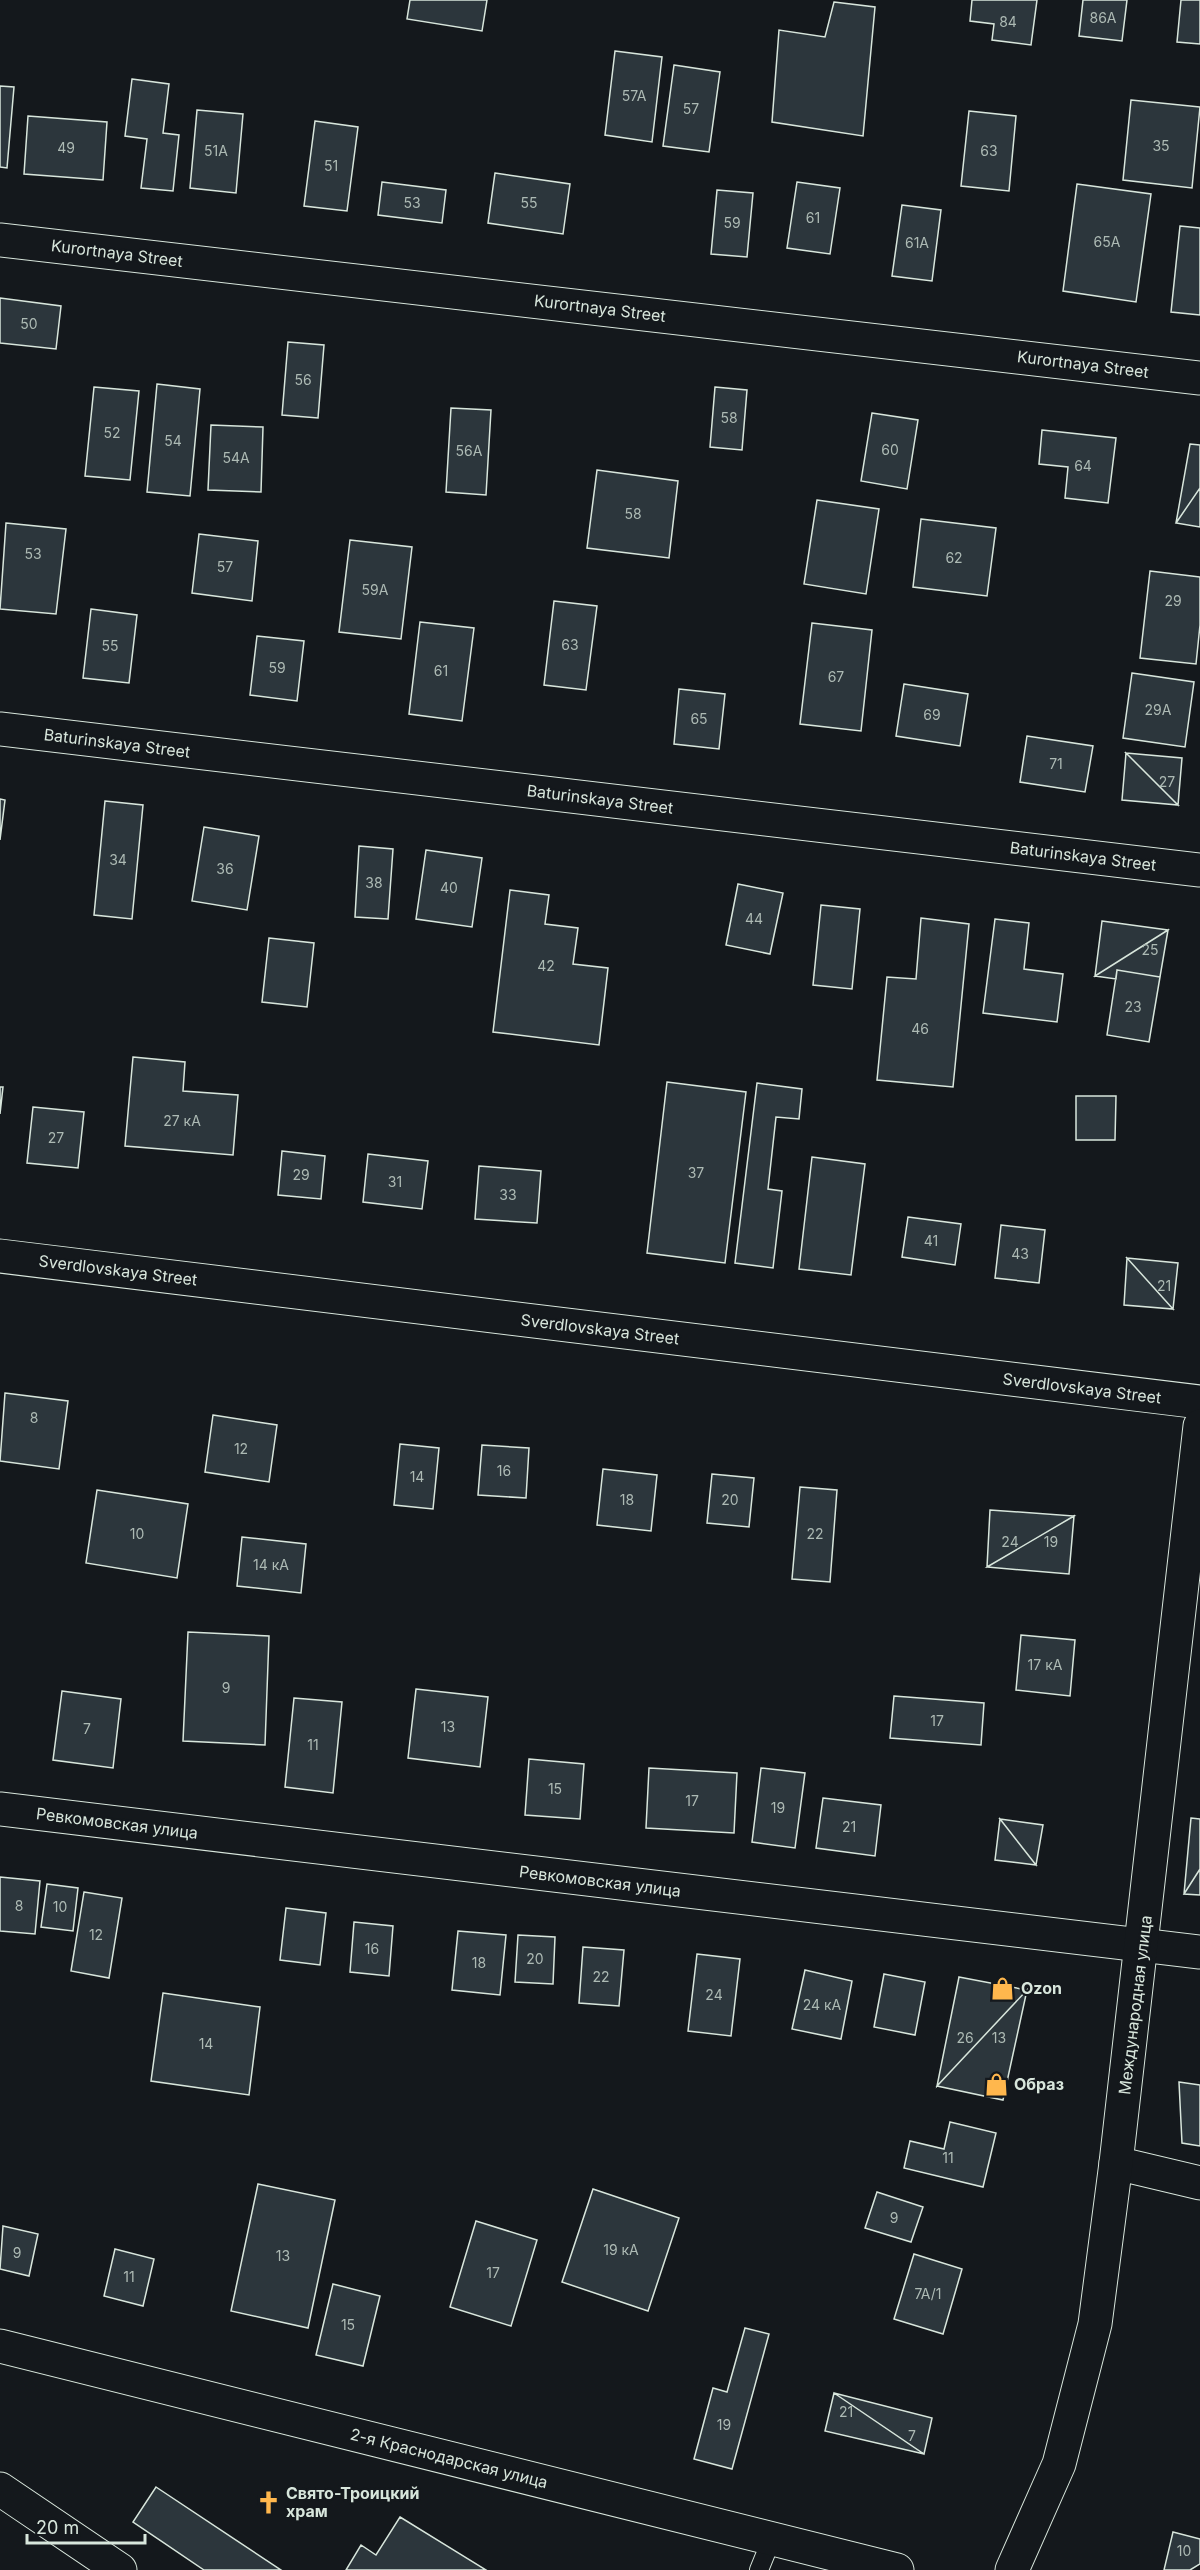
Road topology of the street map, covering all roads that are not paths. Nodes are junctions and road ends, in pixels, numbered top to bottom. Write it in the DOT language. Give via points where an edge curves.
graph roads {
  1 [pos="0,240"];
  2 [pos="1200,378"];
  3 [pos="0,729"];
  4 [pos="1200,870"];
  5 [pos="0,1256"];
  6 [pos="1200,1402"];
  7 [pos="1200,1426"];
  8 [pos="0,1809"];
  9 [pos="1142,1945"];
  10 [pos="1200,1952"];
  11 [pos="1116,2163"];
  12 [pos="1200,2183"];
  13 [pos="0,2346"];
  14 [pos="0,2488"];
  15 [pos="772,2538"];
  16 [pos="120,2570"];
  17 [pos="759,2570"];
  18 [pos="897,2570"];
  19 [pos="1012,2570"];
  1 -- 2 [label="street, Kurortnaya Street"];
  3 -- 4 [label="street, Baturinskaya Street"];
  5 -- 6 [label="street, Sverdlovskaya Street"];
  7 -- 9 [label="street, Международная улица"];
  8 -- 9 [label="street, Ревкомовская улица"];
  9 -- 10 [label="street, Ревкомовская улица"];
  9 -- 11 [label="street, Международная улица"];
  11 -- 12 [label="street"];
  11 -- 19 [label="street, Международная улица" via="1095,2324 1059,2464"];
  13 -- 15 [label="street, 2-я Краснодарская улица"];
  14 -- 16 [label="street"];
  15 -- 17 [label="lane"];
  15 -- 18 [label="street, 2-я Краснодарская улица"];
}
